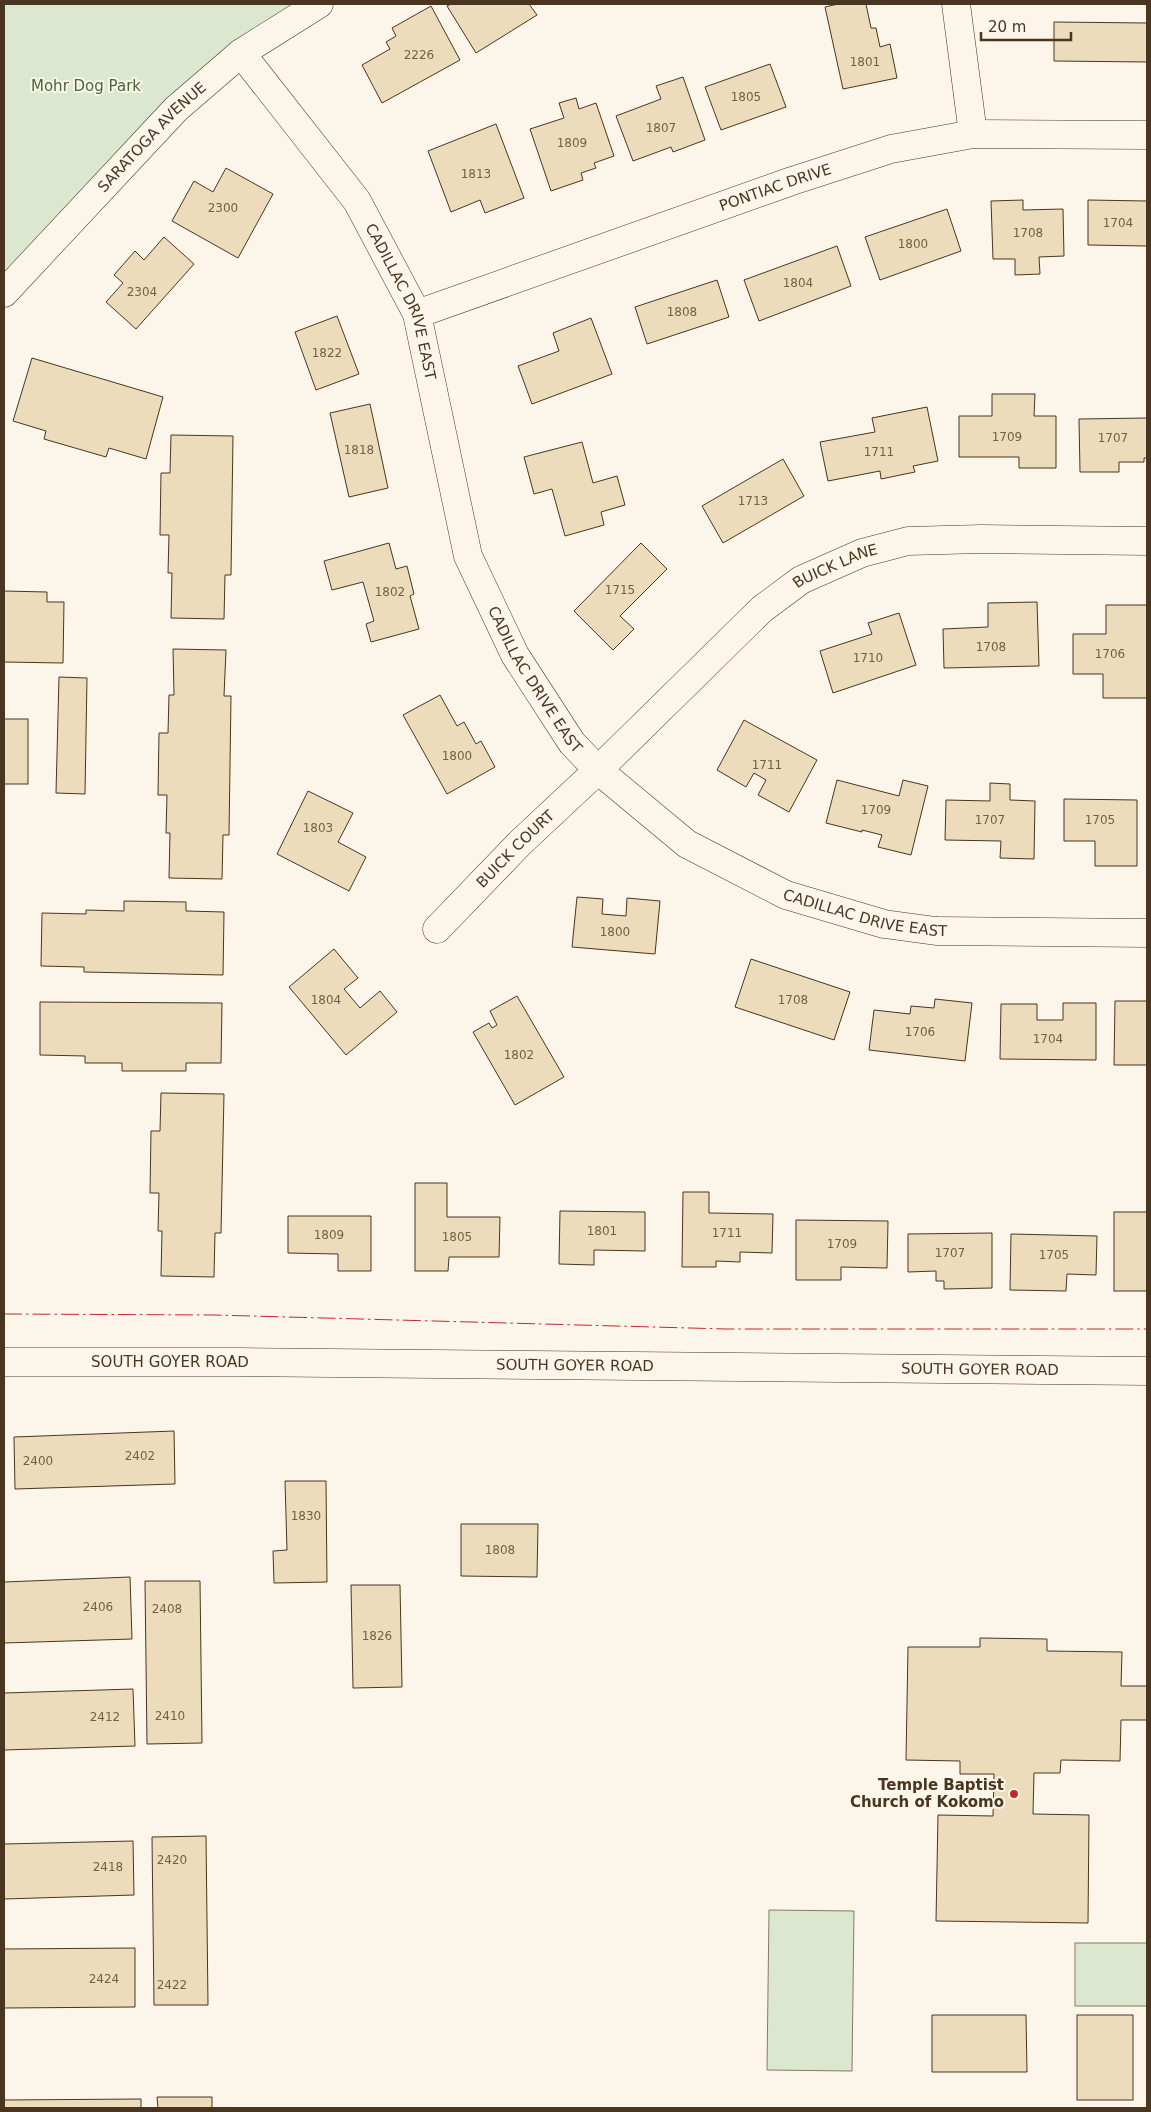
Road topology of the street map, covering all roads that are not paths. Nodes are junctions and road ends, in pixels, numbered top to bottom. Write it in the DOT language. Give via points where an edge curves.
graph roads {
  1 [pos="320,4"];
  2 [pos="956,4"];
  3 [pos="241,53"];
  4 [pos="973,134"];
  5 [pos="1147,135"];
  6 [pos="4,294"];
  7 [pos="417,314"];
  8 [pos="1147,541"];
  9 [pos="598,770"];
  10 [pos="437,930"];
  11 [pos="1147,933"];
  12 [pos="4,1362"];
  13 [pos="1147,1371"];
  1 -- 3 [label="street, SARATOGA AVENUE"];
  2 -- 4 [label="street"];
  3 -- 6 [label="street, SARATOGA AVENUE" via="176,109"];
  3 -- 7 [label="street, CADILLAC DRIVE EAST" via="357,201"];
  4 -- 5 [label="street, PONTIAC DRIVE"];
  4 -- 7 [label="street, PONTIAC DRIVE" via="891,149 792,180"];
  7 -- 9 [label="street, CADILLAC DRIVE EAST" via="468,556 515,655 572,743"];
  8 -- 9 [label="street, BUICK LANE" via="908,541 862,553 801,580 762,609"];
  9 -- 10 [label="street, BUICK COURT" via="521,842"];
  9 -- 11 [label="street, CADILLAC DRIVE EAST" via="687,844 786,895 884,924 936,931"];
  12 -- 13 [label="street, SOUTH GOYER ROAD"];
}
